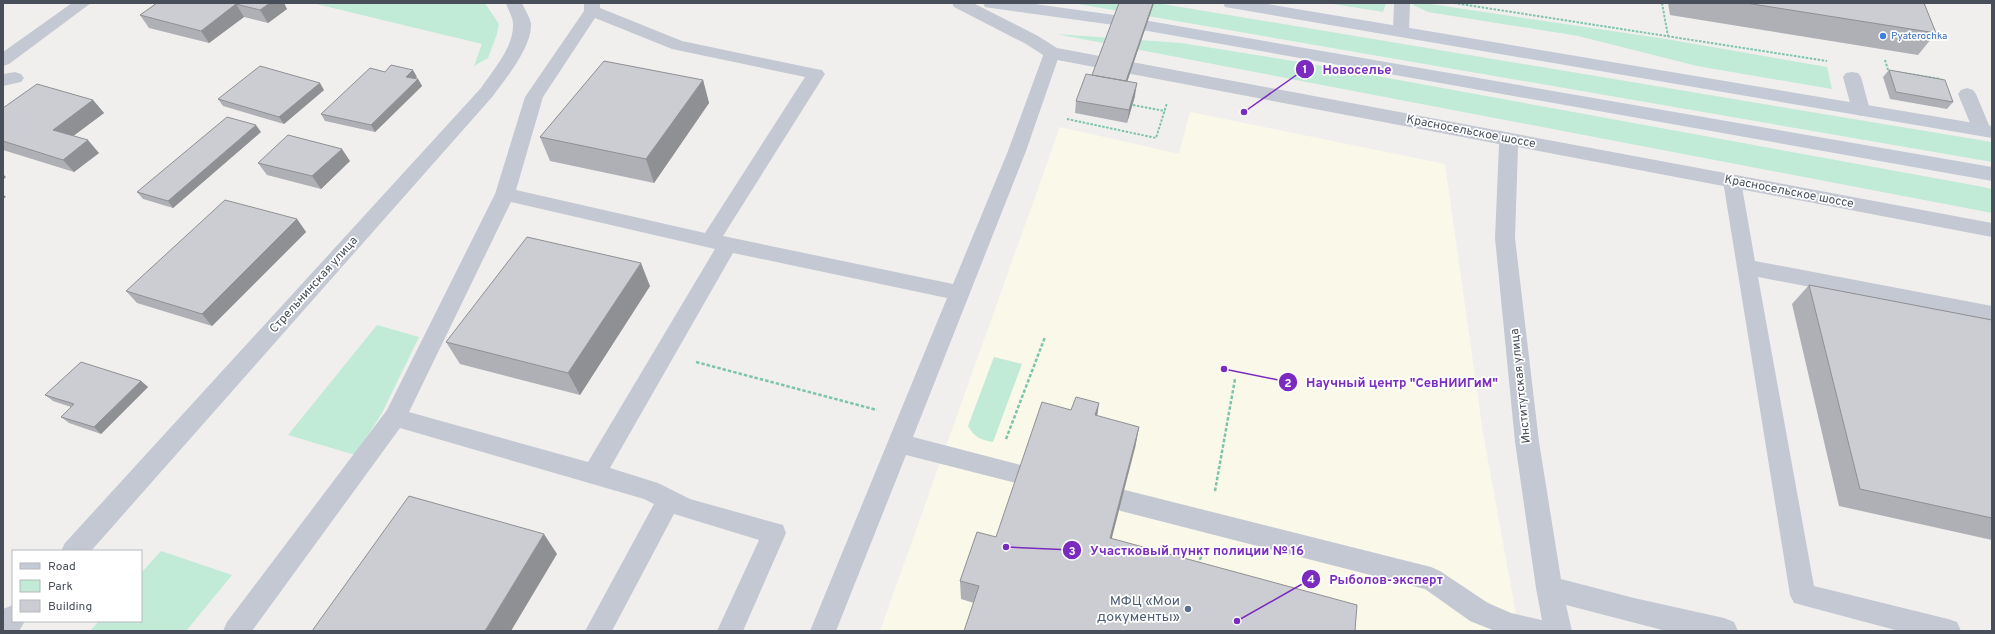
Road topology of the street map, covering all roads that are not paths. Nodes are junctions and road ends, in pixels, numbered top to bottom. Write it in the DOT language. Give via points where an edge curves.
graph roads {
  1 [pos="84,3"];
  2 [pos="514,3"];
  3 [pos="960,3"];
  4 [pos="991,3"];
  5 [pos="1231,3"];
  6 [pos="1402,3"];
  7 [pos="592,7"];
  8 [pos="1401,31"];
  9 [pos="39,35"];
  10 [pos="3,47"];
  11 [pos="1052,53"];
  12 [pos="3,60"];
  13 [pos="1852,77"];
  14 [pos="1967,94"];
  15 [pos="1861,110"];
  16 [pos="1987,131"];
  17 [pos="1509,139"];
  18 [pos="1992,174"];
  19 [pos="1732,181"];
  20 [pos="505,194"];
  21 [pos="1992,230"];
  22 [pos="719,242"];
  23 [pos="1746,267"];
  24 [pos="959,293"];
  25 [pos="1992,314"];
  26 [pos="395,417"];
  27 [pos="898,443"];
  28 [pos="594,474"];
  29 [pos="1024,475"];
  30 [pos="669,500"];
  31 [pos="1122,500"];
  32 [pos="75,550"];
  33 [pos="1549,588"];
  34 [pos="12,619"];
  35 [pos="3,629"];
  36 [pos="236,631"];
  37 [pos="598,631"];
  38 [pos="730,631"];
  39 [pos="823,631"];
  40 [pos="1541,631"];
  41 [pos="1558,631"];
  42 [pos="1724,631"];
  43 [pos="1948,631"];
  1 -- 9 [label="street"];
  2 -- 32 [label="street, Стрельнинская улица" via="522,24 517,44 510,59 487,92"];
  3 -- 11 [label="street, Красносельское шоссе"];
  4 -- 18 [label="main road" via="1114,20"];
  5 -- 8 [label="main road"];
  6 -- 8 [label="lane"];
  7 -- 20 [label="lane" via="534,97"];
  7 -- 22 [label="lane" via="678,45 816,74"];
  8 -- 15 [label="main road"];
  9 -- 10 [label="street"];
  9 -- 12 [label="street"];
  11 -- 17 [label="street, Красносельское шоссе"];
  11 -- 24 [label="lane" via="1017,152"];
  13 -- 15 [label="lane"];
  14 -- 16 [label="lane"];
  15 -- 16 [label="main road"];
  17 -- 19 [label="street, Красносельское шоссе"];
  17 -- 33 [label="street, Институтская улица" via="1505,238 1527,442"];
  19 -- 21 [label="street, Красносельское шоссе"];
  19 -- 23 [label="lane"];
  20 -- 22 [label="lane"];
  20 -- 26 [label="lane"];
  22 -- 24 [label="lane"];
  22 -- 28 [label="lane"];
  23 -- 25 [label="lane"];
  23 -- 43 [label="lane" via="1804,595"];
  24 -- 27 [label="lane"];
  26 -- 28 [label="lane"];
  26 -- 36 [label="lane"];
  27 -- 29 [label="lane"];
  27 -- 39 [label="lane"];
  28 -- 30 [label="lane" via="650,490"];
  30 -- 37 [label="lane"];
  30 -- 38 [label="lane" via="686,508 774,533"];
  31 -- 40 [label="lane" via="1431,579 1479,612 1511,625"];
  33 -- 41 [label="street, Институтская улица"];
  33 -- 42 [label="street" via="1634,611"];
  34 -- 35 [label="street"];
}
